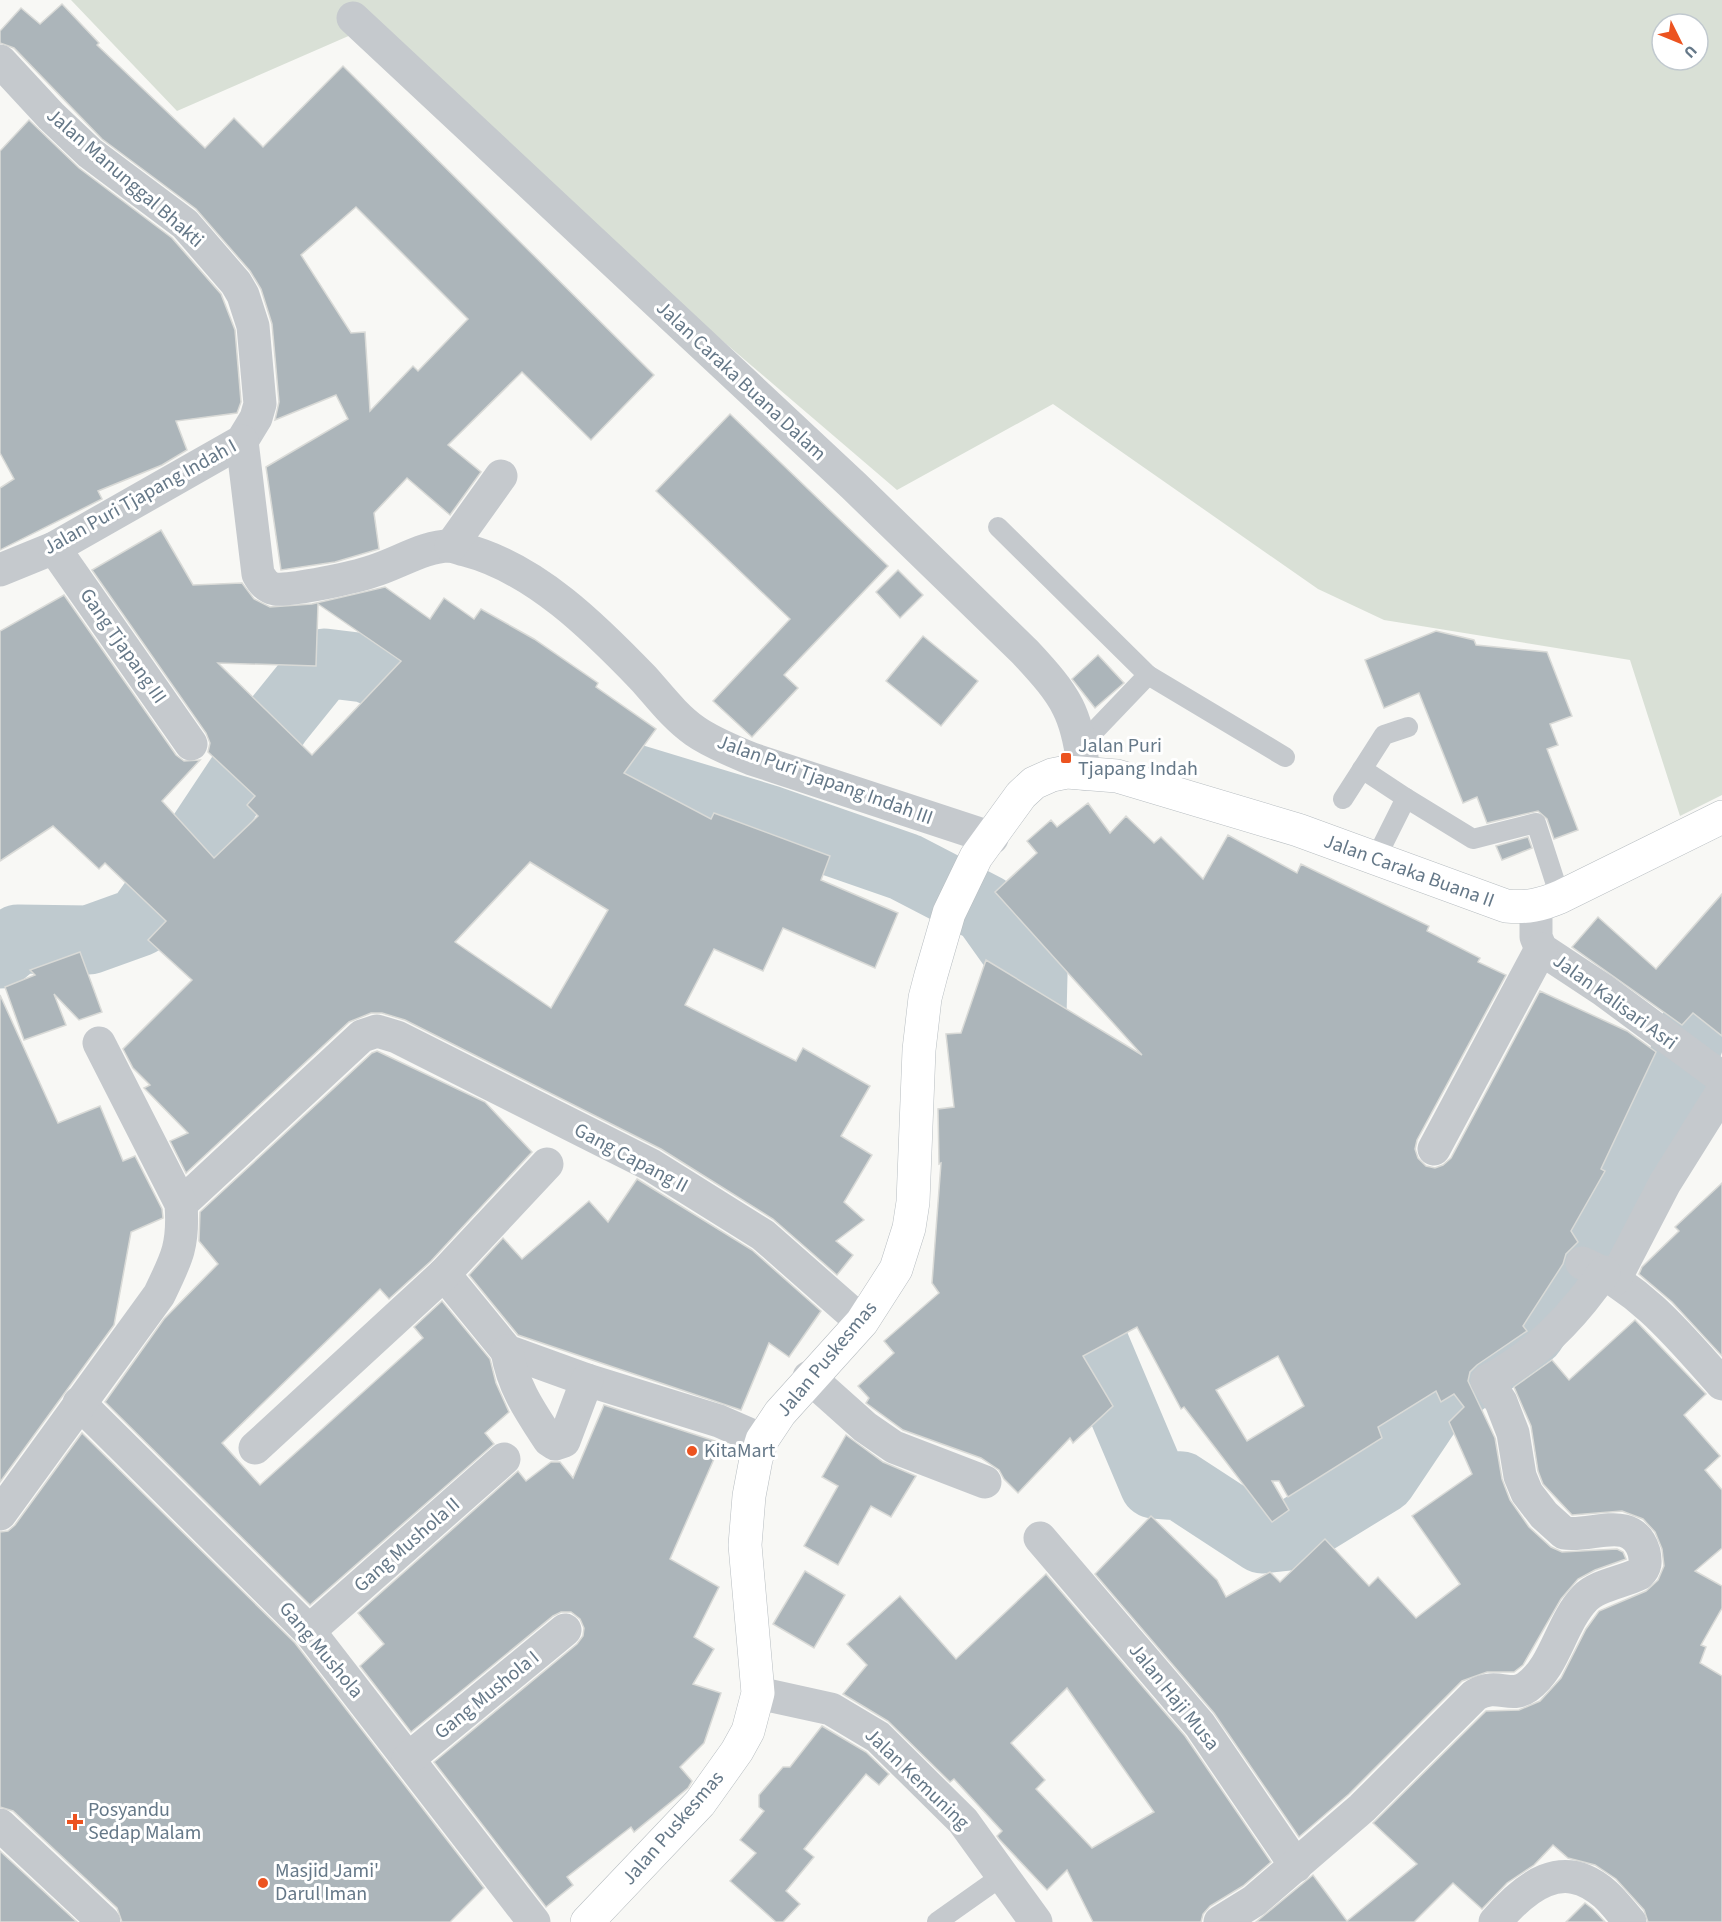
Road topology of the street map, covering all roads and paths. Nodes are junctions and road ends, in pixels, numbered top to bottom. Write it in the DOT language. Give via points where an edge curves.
graph roads {
  1 [pos="353,18"];
  2 [pos="0,61"];
  3 [pos="260,404"];
  4 [pos="242,441"];
  5 [pos="501,476"];
  6 [pos="998,527"];
  7 [pos="451,546"];
  8 [pos="54,548"];
  9 [pos="0,570"];
  10 [pos="1148,675"];
  11 [pos="1408,727"];
  12 [pos="191,744"];
  13 [pos="1285,757"];
  14 [pos="1082,759"];
  15 [pos="1362,769"];
  16 [pos="1406,798"];
  17 [pos="1343,799"];
  18 [pos="1722,817"];
  19 [pos="984,848"];
  20 [pos="1375,860"];
  21 [pos="1548,902"];
  22 [pos="1541,949"];
  23 [pos="99,1043"];
  24 [pos="1720,1082"];
  25 [pos="1434,1149"];
  26 [pos="547,1164"];
  27 [pos="181,1204"];
  28 [pos="1601,1271"];
  29 [pos="444,1274"];
  30 [pos="862,1322"];
  31 [pos="507,1352"];
  32 [pos="809,1377"];
  33 [pos="587,1380"];
  34 [pos="1722,1384"];
  35 [pos="80,1403"];
  36 [pos="762,1440"];
  37 [pos="255,1448"];
  38 [pos="504,1459"];
  39 [pos="985,1482"];
  40 [pos="0,1514"];
  41 [pos="1040,1538"];
  42 [pos="309,1630"];
  43 [pos="565,1630"];
  44 [pos="758,1693"];
  45 [pos="408,1759"];
  46 [pos="0,1825"];
  47 [pos="1296,1866"];
  48 [pos="1002,1876"];
  49 [pos="104,1922"];
  50 [pos="534,1922"];
  51 [pos="587,1922"];
  52 [pos="937,1922"];
  53 [pos="1036,1922"];
  54 [pos="1220,1922"];
  55 [pos="1495,1922"];
  56 [pos="1630,1922"];
  1 -- 14 [label="street, Jalan Caraka Buana Dalam" via="854,486 1025,652 1070,708"];
  2 -- 3 [label="street, Jalan Manunggal Bhakti" via="90,153 185,224 236,283 253,326"];
  3 -- 4 [label="street, Jalan Puri Tjapang Indah I"];
  4 -- 7 [label="street" via="258,574 264,584 274,589 326,582 372,572"];
  4 -- 8 [label="street, Jalan Puri Tjapang Indah I"];
  5 -- 7 [label="street"];
  6 -- 10 [label="lane"];
  7 -- 19 [label="street, Jalan Puri Tjapang Indah III" via="525,577 566,607 609,644 694,731 752,759"];
  8 -- 9 [label="street, Jalan Puri Tjapang Indah I"];
  8 -- 12 [label="street, Gang Tjapang III"];
  10 -- 13 [label="lane"];
  10 -- 14 [label="lane"];
  11 -- 15 [label="lane" via="1384,735"];
  14 -- 19 [label="street, Jalan Puskesmas" via="1059,774 1034,783 1013,805"];
  14 -- 20 [label="street, Jalan Caraka Buana II" via="1117,776 1298,830"];
  15 -- 16 [label="lane"];
  15 -- 17 [label="lane"];
  16 -- 20 [label="lane"];
  16 -- 21 [label="lane" via="1473,839 1536,823"];
  18 -- 21 [label="street, Jalan Caraka Buana II"];
  19 -- 30 [label="street, Jalan Puskesmas" via="949,914 922,1016 916,1167 909,1228 896,1269"];
  20 -- 21 [label="street, Jalan Caraka Buana II" via="1448,882 1506,906"];
  21 -- 22 [label="street, Jalan Kalisari Asri" via="1536,937"];
  22 -- 24 [label="street, Jalan Kalisari Asri" via="1603,990"];
  22 -- 25 [label="street"];
  23 -- 27 [label="street"];
  24 -- 28 [label="street" via="1665,1183"];
  26 -- 29 [label="street"];
  27 -- 30 [label="street, Gang Capang II" via="362,1036 377,1031 397,1037 651,1165 763,1235"];
  27 -- 35 [label="street" via="183,1231 179,1256 159,1295"];
  28 -- 34 [label="street" via="1665,1321"];
  28 -- 47 [label="street" via="1581,1306 1553,1334 1520,1362 1486,1382 1506,1414 1520,1476 1535,1505 1564,1533 1609,1529 1630,1533 1642,1545 1645,1568 1592,1592 1569,1621 1541,1675 1517,1692 1493,1688 1475,1695 1362,1808"];
  29 -- 31 [label="street"];
  29 -- 37 [label="street"];
  30 -- 32 [label="street, Jalan Puskesmas"];
  31 -- 33 [label="street"];
  31 -- 33 [label="street" via="520,1396 555,1444 564,1441"];
  32 -- 36 [label="street, Jalan Puskesmas"];
  32 -- 39 [label="street" via="894,1447"];
  33 -- 36 [label="street" via="719,1421"];
  35 -- 40 [label="street"];
  35 -- 42 [label="street, Gang Mushola"];
  36 -- 44 [label="street, Jalan Puskesmas" via="749,1496 745,1545"];
  38 -- 42 [label="street, Gang Mushola II"];
  41 -- 47 [label="street, Jalan Haji Musa" via="1200,1725"];
  42 -- 45 [label="street, Gang Mushola"];
  43 -- 45 [label="street, Gang Mushola I"];
  44 -- 48 [label="street, Jalan Kemuning" via="831,1709 878,1737 963,1821"];
  44 -- 51 [label="street, Jalan Puskesmas" via="748,1731 700,1803"];
  45 -- 50 [label="street, Gang Mushola"];
  46 -- 49 [label="street"];
  47 -- 54 [label="street" via="1254,1901"];
  48 -- 52 [label="lane"];
  48 -- 53 [label="street, Jalan Kemuning"];
  55 -- 56 [label="street" via="1521,1896 1550,1876 1571,1876 1605,1894"];
}
